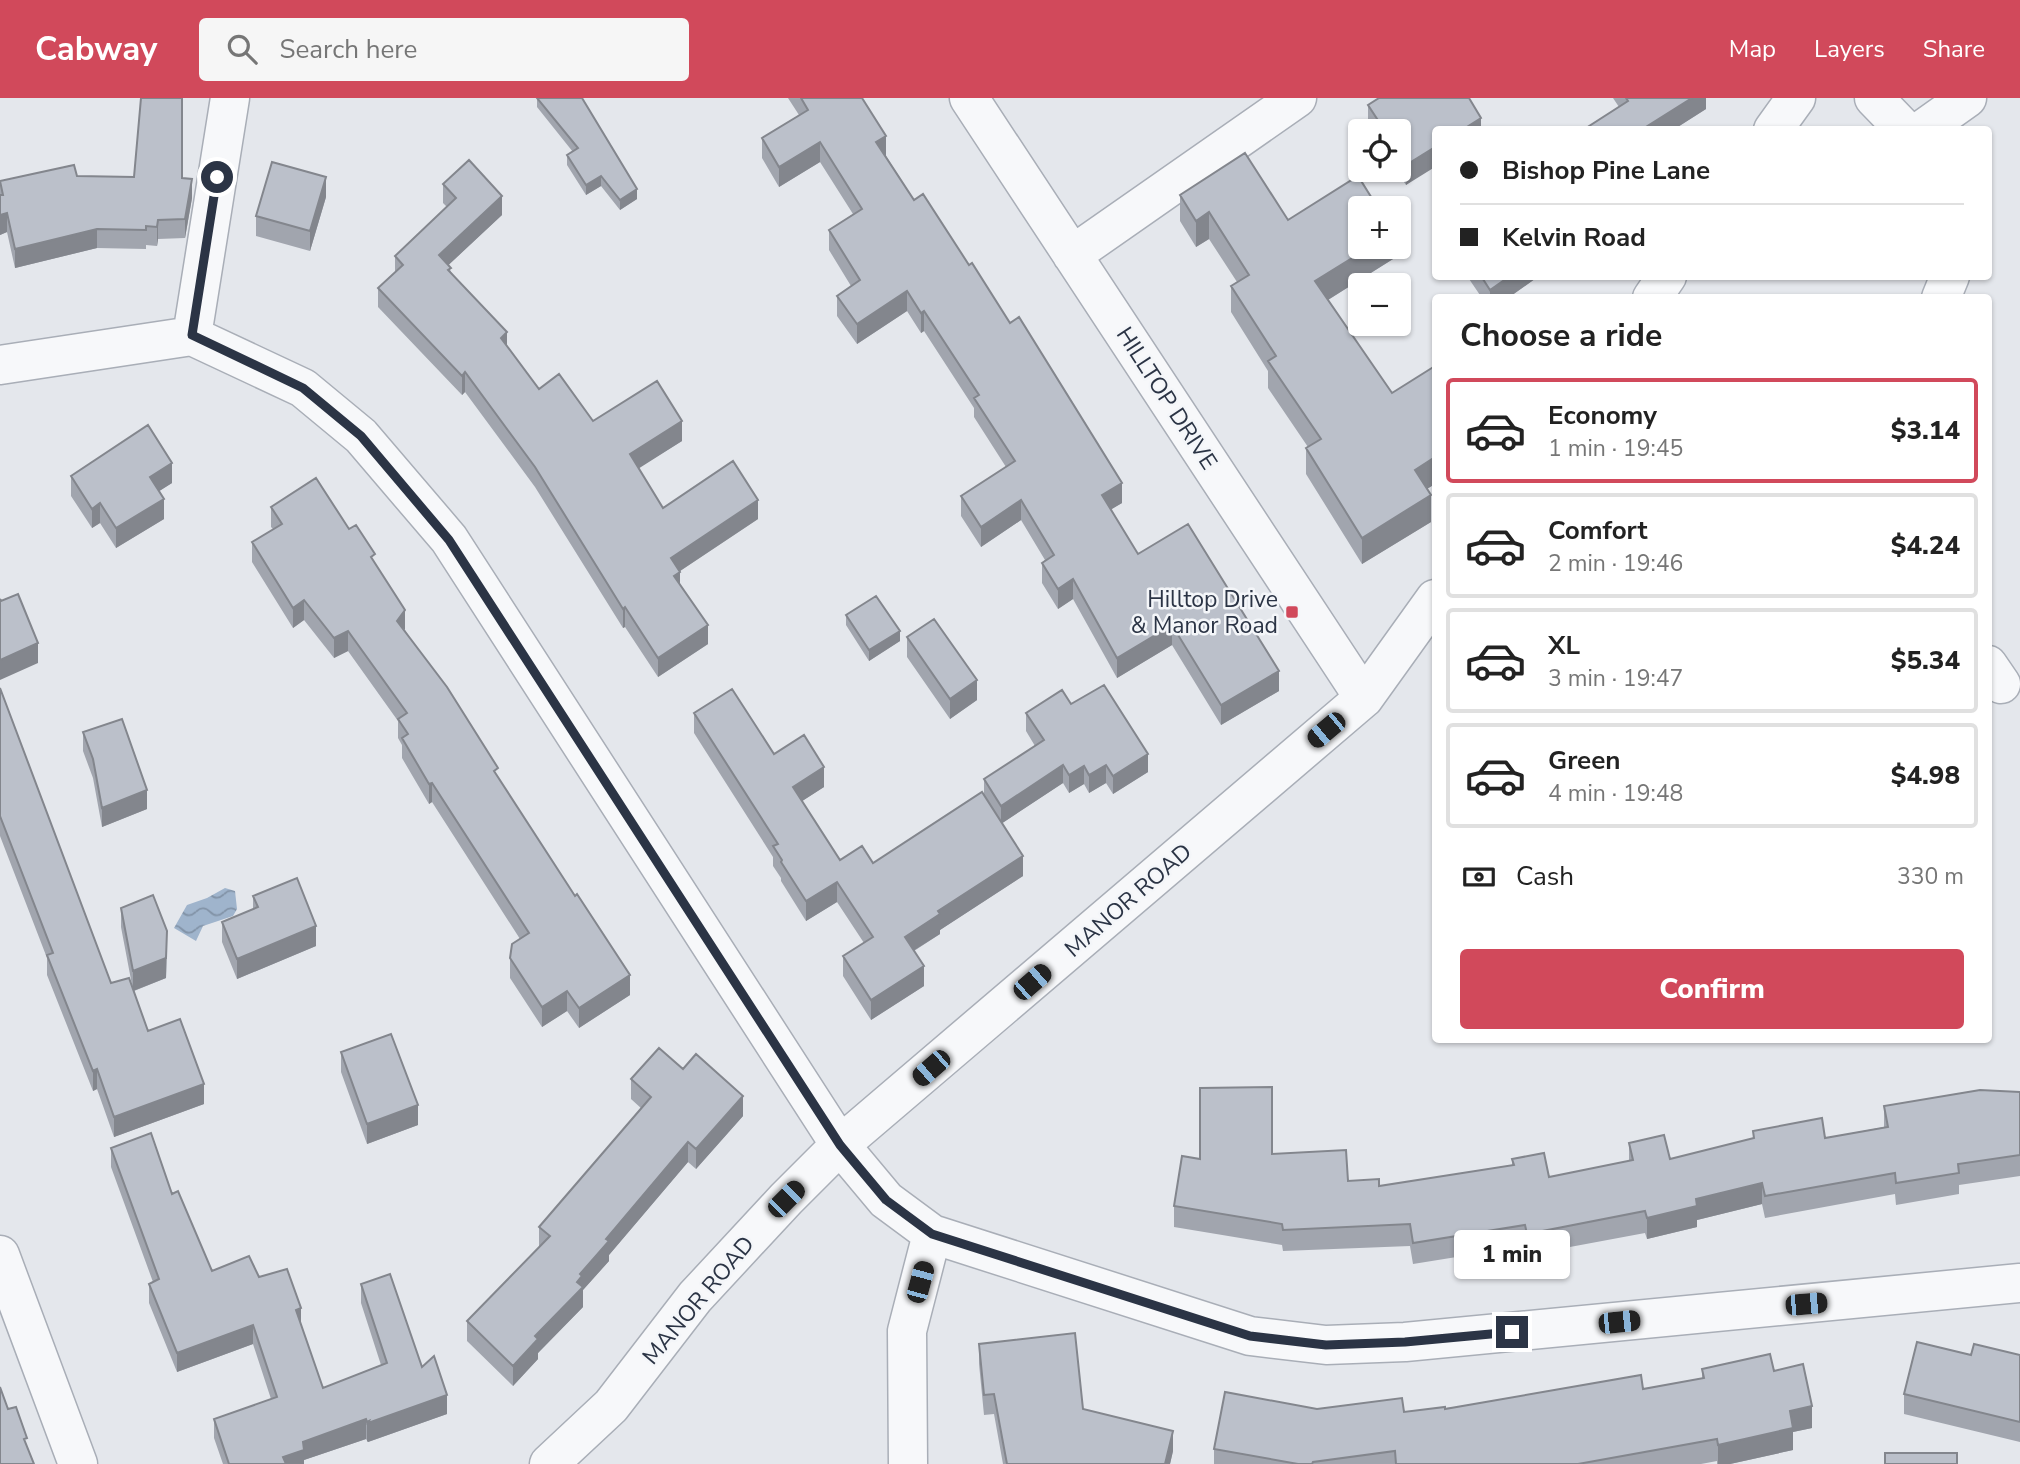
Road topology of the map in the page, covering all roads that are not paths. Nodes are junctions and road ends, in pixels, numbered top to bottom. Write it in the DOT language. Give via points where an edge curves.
graph roads {
  1 [pos="230,98"];
  2 [pos="969,98"];
  3 [pos="1297,98"];
  4 [pos="1796,98"];
  5 [pos="1874,98"];
  6 [pos="1967,98"];
  7 [pos="1776,126"];
  8 [pos="1901,126"];
  9 [pos="1928,126"];
  10 [pos="1072,255"];
  11 [pos="192,335"];
  12 [pos="0,365"];
  13 [pos="1432,603"];
  14 [pos="1364,698"];
  15 [pos="840,1145"];
  16 [pos="932,1234"];
  17 [pos="0,1255"];
  18 [pos="2020,1283"];
  19 [pos="78,1464"];
  20 [pos="549,1464"];
  21 [pos="908,1464"];
  1 -- 11 [label="street"];
  2 -- 10 [label="street, HILLTOP DRIVE"];
  3 -- 10 [label="street"];
  4 -- 7 [label="street"];
  5 -- 8 [label="street"];
  6 -- 9 [label="street"];
  10 -- 14 [label="street, HILLTOP DRIVE"];
  11 -- 12 [label="street"];
  11 -- 15 [label="street" via="303,388 361,436 449,540"];
  13 -- 14 [label="street, MANOR ROAD"];
  14 -- 15 [label="street, MANOR ROAD"];
  15 -- 16 [label="street" via="886,1200"];
  15 -- 20 [label="street, MANOR ROAD" via="695,1297 611,1406"];
  16 -- 18 [label="street" via="1250,1336 1326,1345 1405,1342"];
  16 -- 21 [label="street" via="907,1331"];
  17 -- 19 [label="street"];
}
